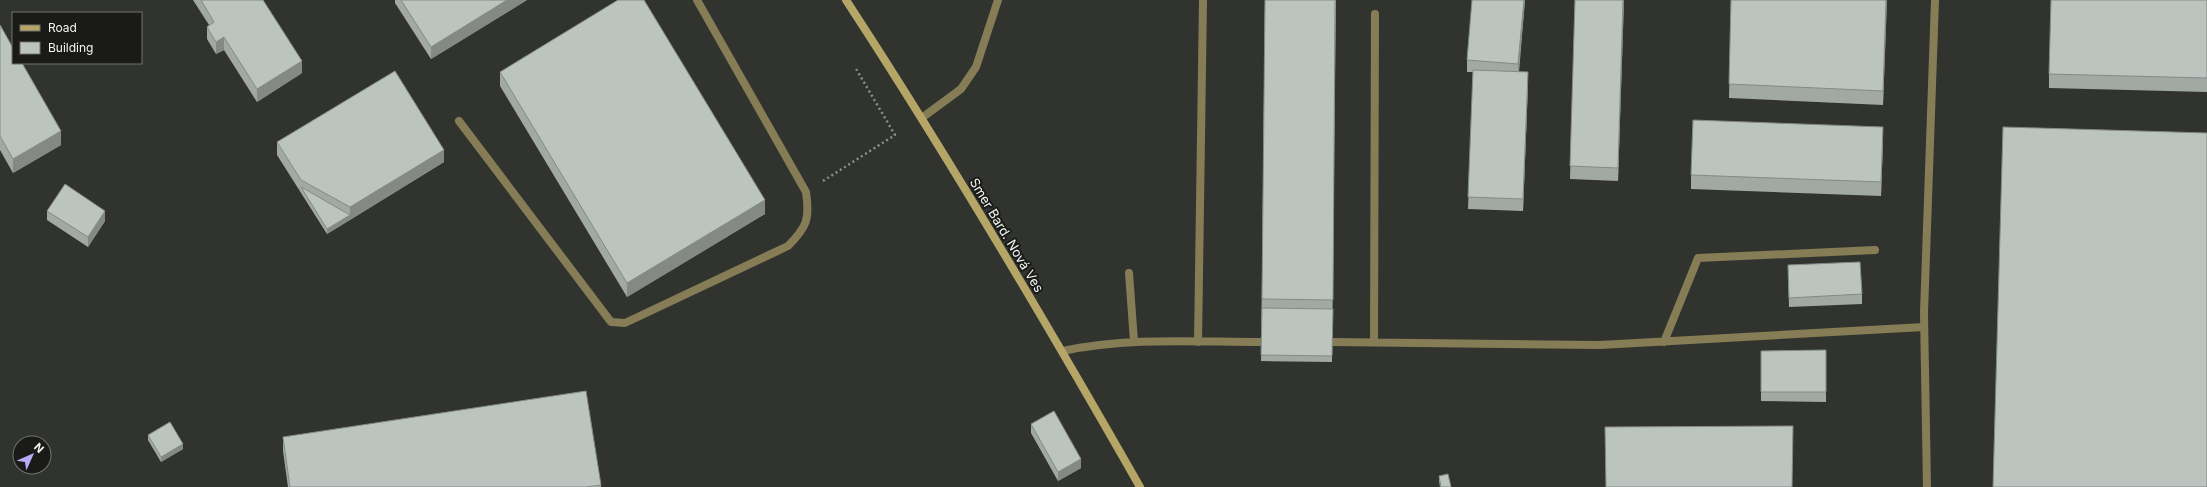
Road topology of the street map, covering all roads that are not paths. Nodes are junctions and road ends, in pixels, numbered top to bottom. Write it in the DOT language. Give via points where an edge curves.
graph roads {
  1 [pos="697,0"];
  2 [pos="846,0"];
  3 [pos="998,0"];
  4 [pos="1203,0"];
  5 [pos="1935,0"];
  6 [pos="1375,14"];
  7 [pos="923,118"];
  8 [pos="459,121"];
  9 [pos="1875,250"];
  10 [pos="1129,274"];
  11 [pos="1924,327"];
  12 [pos="1134,341"];
  13 [pos="1198,342"];
  14 [pos="1262,342"];
  15 [pos="1332,342"];
  16 [pos="1374,342"];
  17 [pos="1664,342"];
  18 [pos="1063,351"];
  19 [pos="1140,487"];
  20 [pos="1927,487"];
  1 -- 8 [label="lane" via="806,192 809,212 803,232 788,246 625,323 611,322"];
  2 -- 7 [label="street, Smer Bard. Nová Ves"];
  3 -- 7 [label="lane" via="976,67 961,89"];
  4 -- 13 [label="lane"];
  5 -- 11 [label="lane"];
  6 -- 16 [label="lane"];
  7 -- 18 [label="street, Smer Bard. Nová Ves"];
  9 -- 17 [label="lane" via="1698,258"];
  10 -- 12 [label="lane"];
  11 -- 17 [label="lane"];
  11 -- 20 [label="lane"];
  12 -- 13 [label="lane"];
  12 -- 18 [label="lane" via="1093,344"];
  13 -- 14 [label="lane"];
  15 -- 16 [label="lane"];
  16 -- 17 [label="lane" via="1600,345"];
  18 -- 19 [label="street, Smer Bard. Nová Ves"];
}
